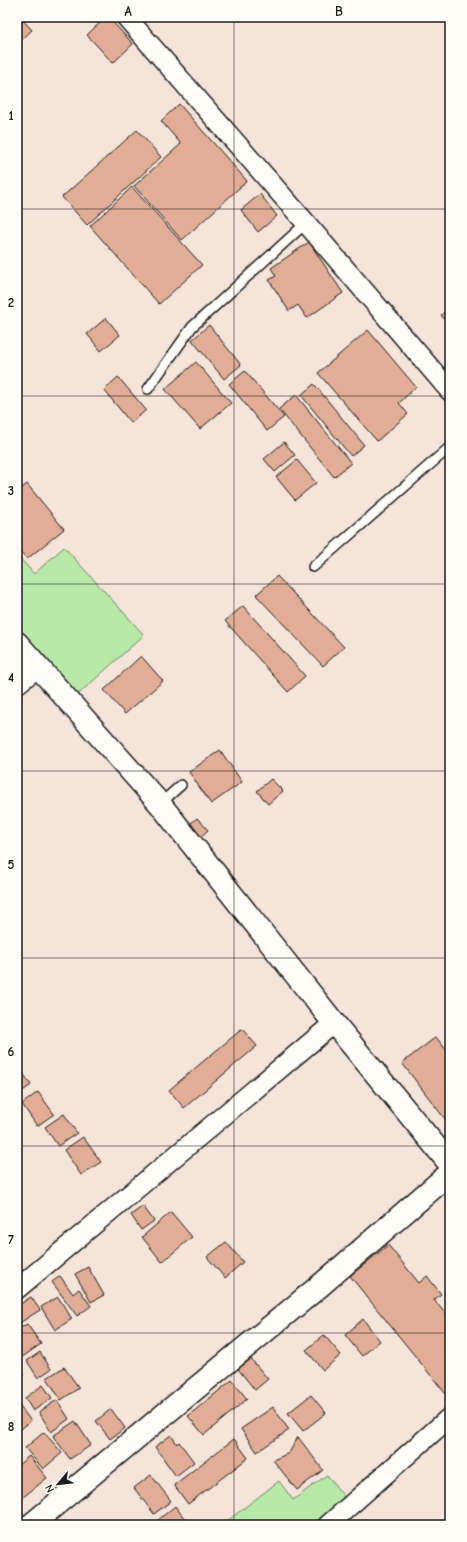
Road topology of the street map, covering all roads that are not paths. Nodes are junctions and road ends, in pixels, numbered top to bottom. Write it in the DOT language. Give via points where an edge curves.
graph roads {
  1 [pos="126,17"];
  2 [pos="306,223"];
  3 [pos="148,389"];
  4 [pos="450,391"];
  5 [pos="450,447"];
  6 [pos="312,567"];
  7 [pos="17,643"];
  8 [pos="38,667"];
  9 [pos="17,684"];
  10 [pos="181,785"];
  11 [pos="160,804"];
  12 [pos="334,1023"];
  13 [pos="450,1164"];
  14 [pos="450,1173"];
  15 [pos="17,1289"];
  16 [pos="450,1417"];
  17 [pos="31,1525"];
  18 [pos="328,1525"];
  1 -- 2 [label="street"];
  2 -- 3 [label="lane" via="192,327"];
  2 -- 4 [label="street"];
  5 -- 6 [label="lane"];
  7 -- 8 [label="street"];
  8 -- 9 [label="street"];
  8 -- 11 [label="street"];
  10 -- 11 [label="lane"];
  11 -- 12 [label="street"];
  12 -- 13 [label="street"];
  12 -- 15 [label="street"];
  14 -- 17 [label="street" via="322,1284"];
  16 -- 18 [label="street"];
}
